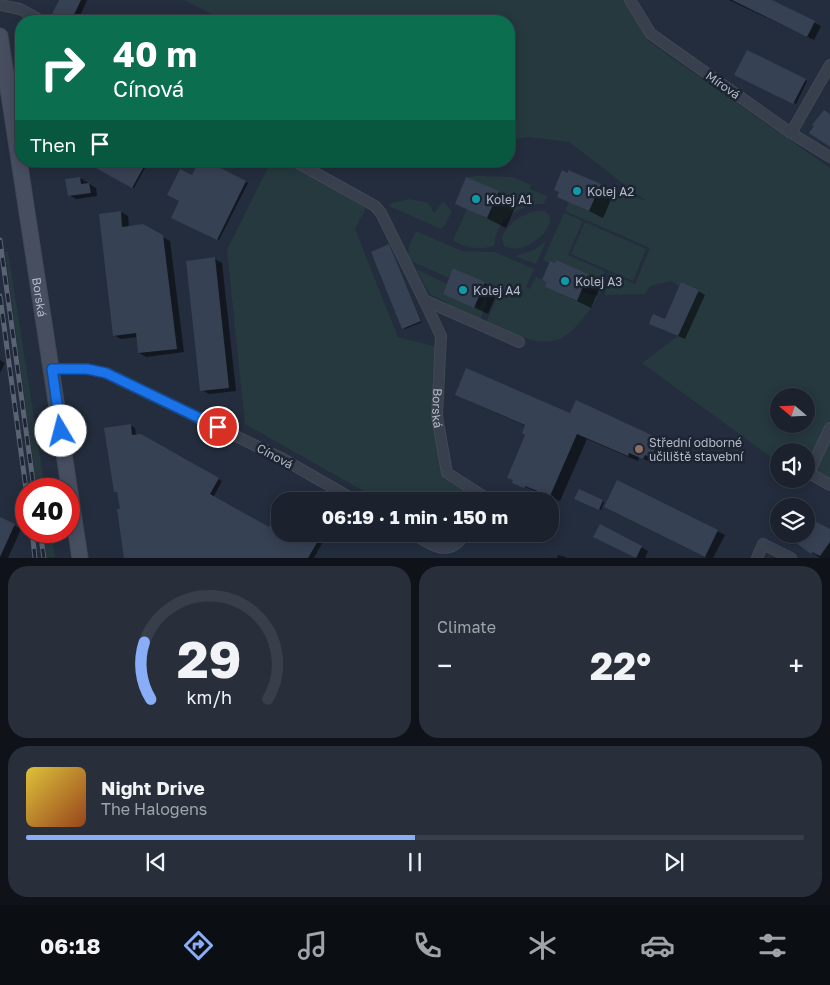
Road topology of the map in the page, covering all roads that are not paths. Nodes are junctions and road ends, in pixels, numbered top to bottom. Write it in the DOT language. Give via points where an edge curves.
graph roads {
  1 [pos="630,0"];
  2 [pos="0,5"];
  3 [pos="31,15"];
  4 [pos="0,36"];
  5 [pos="830,65"];
  6 [pos="15,132"];
  7 [pos="791,132"];
  8 [pos="830,157"];
  9 [pos="20,167"];
  10 [pos="305,167"];
  11 [pos="424,300"];
  12 [pos="519,342"];
  13 [pos="52,369"];
  14 [pos="830,428"];
  15 [pos="830,485"];
  16 [pos="340,492"];
  17 [pos="474,492"];
  18 [pos="427,542"];
  19 [pos="460,542"];
  20 [pos="80,558"];
  21 [pos="757,558"];
  22 [pos="791,558"];
  1 -- 7 [label="street, Mírová" via="651,34"];
  2 -- 3 [label="street"];
  4 -- 6 [label="street, Borská"];
  5 -- 7 [label="street"];
  7 -- 8 [label="street, Mírová"];
  9 -- 13 [label="street, Borská"];
  10 -- 11 [label="street, Borská" via="375,206"];
  11 -- 12 [label="street"];
  11 -- 17 [label="street, Borská" via="441,336 437,416 448,473"];
  13 -- 16 [label="street, Cínová" via="87,369 106,373 283,459"];
  13 -- 20 [label="street, Borská"];
  14 -- 15 [label="street" via="810,473"];
  18 -- 19 [label="street" via="447,550"];
  21 -- 22 [label="street" via="762,544"];
}
